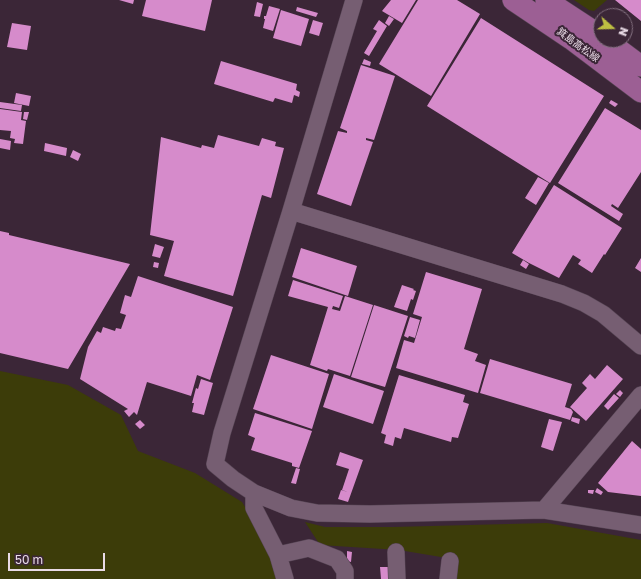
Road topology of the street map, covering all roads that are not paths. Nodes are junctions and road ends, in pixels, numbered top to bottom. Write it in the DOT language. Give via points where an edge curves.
graph roads {
  1 [pos="354,0"];
  2 [pos="513,0"];
  3 [pos="546,0"];
  4 [pos="593,31"];
  5 [pos="617,48"];
  6 [pos="641,66"];
  7 [pos="641,92"];
  8 [pos="291,211"];
  9 [pos="641,346"];
  10 [pos="641,395"];
  11 [pos="254,492"];
  12 [pos="544,510"];
  13 [pos="641,525"];
  14 [pos="396,552"];
  15 [pos="278,555"];
  16 [pos="450,561"];
  17 [pos="285,579"];
  18 [pos="345,579"];
  19 [pos="397,579"];
  20 [pos="448,579"];
  1 -- 8 [label="street"];
  2 -- 7 [label="main road, 箕島高松線" via="571,39"];
  3 -- 4 [label="main road, 箕島高松線"];
  5 -- 6 [label="main road, 箕島高松線"];
  8 -- 9 [label="street" via="562,294 603,314"];
  8 -- 11 [label="street" via="222,433 215,464 232,479"];
  10 -- 12 [label="street"];
  11 -- 12 [label="street" via="291,508 317,513"];
  11 -- 15 [label="street" via="254,508"];
  12 -- 13 [label="street"];
  14 -- 19 [label="street"];
  15 -- 17 [label="street"];
  15 -- 18 [label="street" via="309,548 337,559 345,571"];
  16 -- 20 [label="street"];
}
